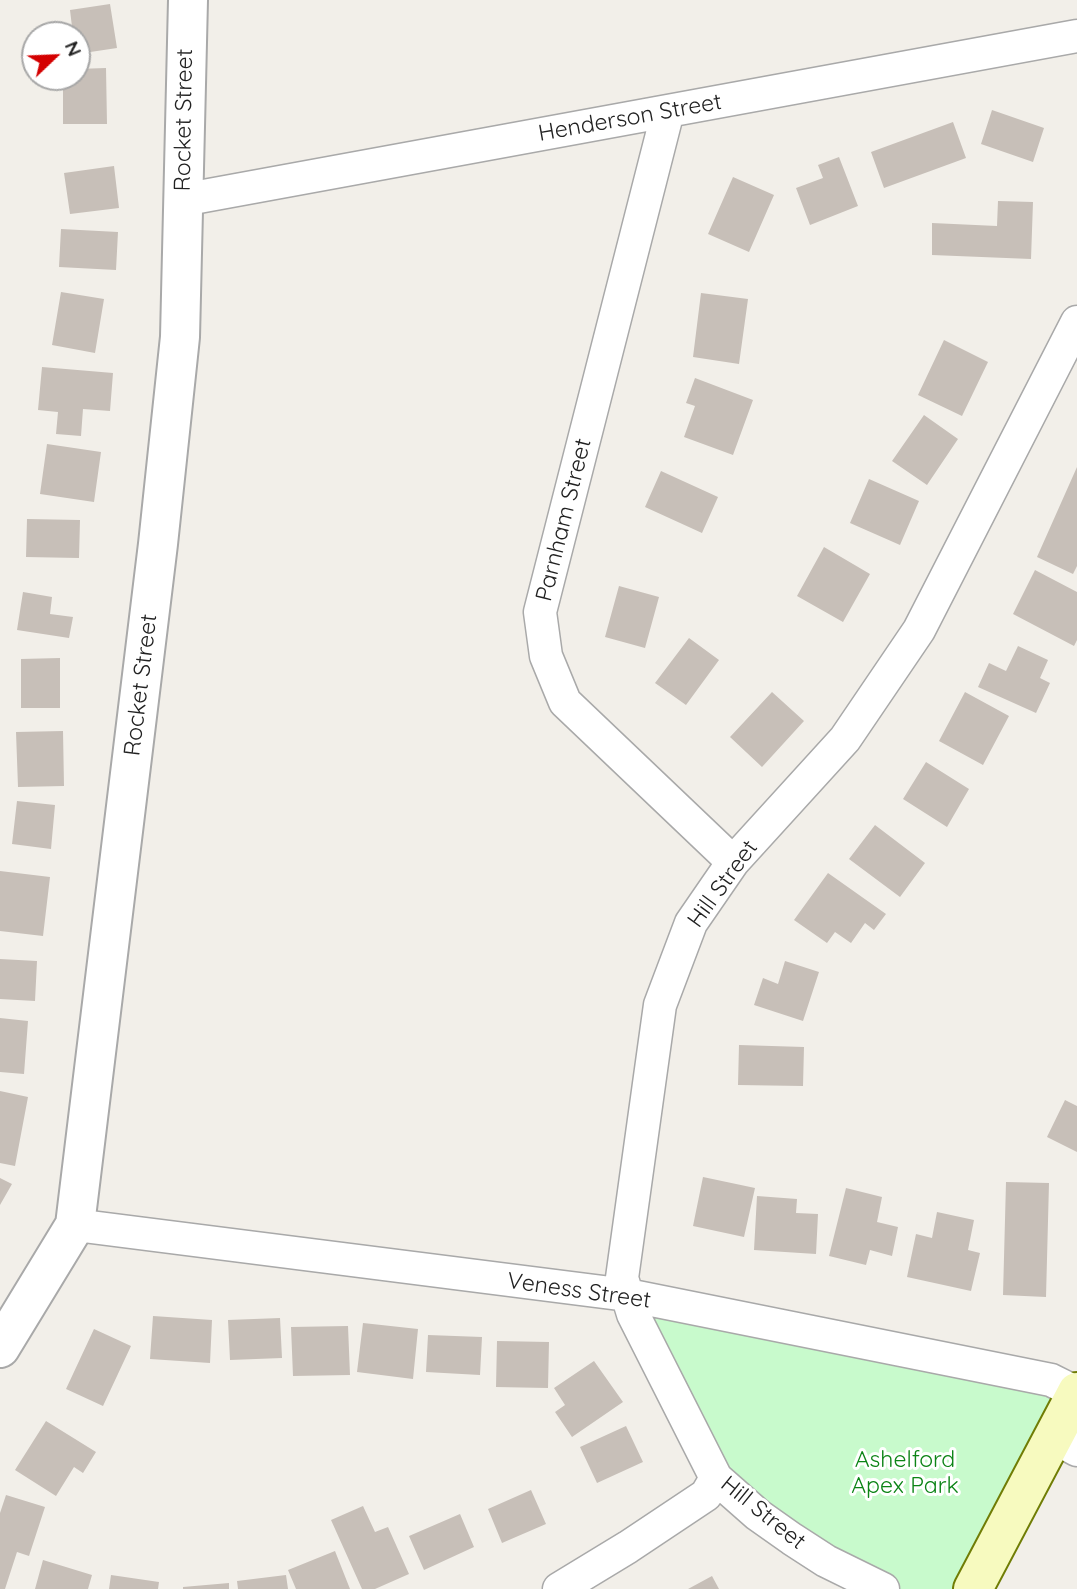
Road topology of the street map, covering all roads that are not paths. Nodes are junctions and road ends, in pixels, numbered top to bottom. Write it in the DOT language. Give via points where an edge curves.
graph roads {
  1 [pos="188,0"];
  2 [pos="1077,36"];
  3 [pos="668,111"];
  4 [pos="183,200"];
  5 [pos="1077,322"];
  6 [pos="733,862"];
  7 [pos="75,1225"];
  8 [pos="627,1296"];
  9 [pos="0,1348"];
  10 [pos="1077,1393"];
  11 [pos="1065,1443"];
  12 [pos="716,1478"];
  13 [pos="559,1589"];
  14 [pos="883,1589"];
  15 [pos="973,1589"];
  1 -- 4 [label="street, Rocket Street"];
  2 -- 3 [label="street, Henderson Street"];
  3 -- 4 [label="street, Henderson Street"];
  3 -- 6 [label="street, Parnham Street" via="540,612 546,656 565,702"];
  4 -- 7 [label="street, Rocket Street" via="179,350"];
  5 -- 6 [label="street, Hill Street" via="919,630 845,739"];
  6 -- 8 [label="street, Hill Street" via="691,923 660,1005 622,1278"];
  7 -- 8 [label="street, Veness Street"];
  7 -- 9 [label="street, Rocket Street"];
  8 -- 10 [label="street, Veness Street" via="1051,1380"];
  8 -- 12 [label="street, Hill Street"];
  10 -- 11 [label="main road"];
  11 -- 15 [label="main road"];
  12 -- 13 [label="street" via="706,1495"];
  12 -- 14 [label="street, Hill Street" via="792,1539"];
}
